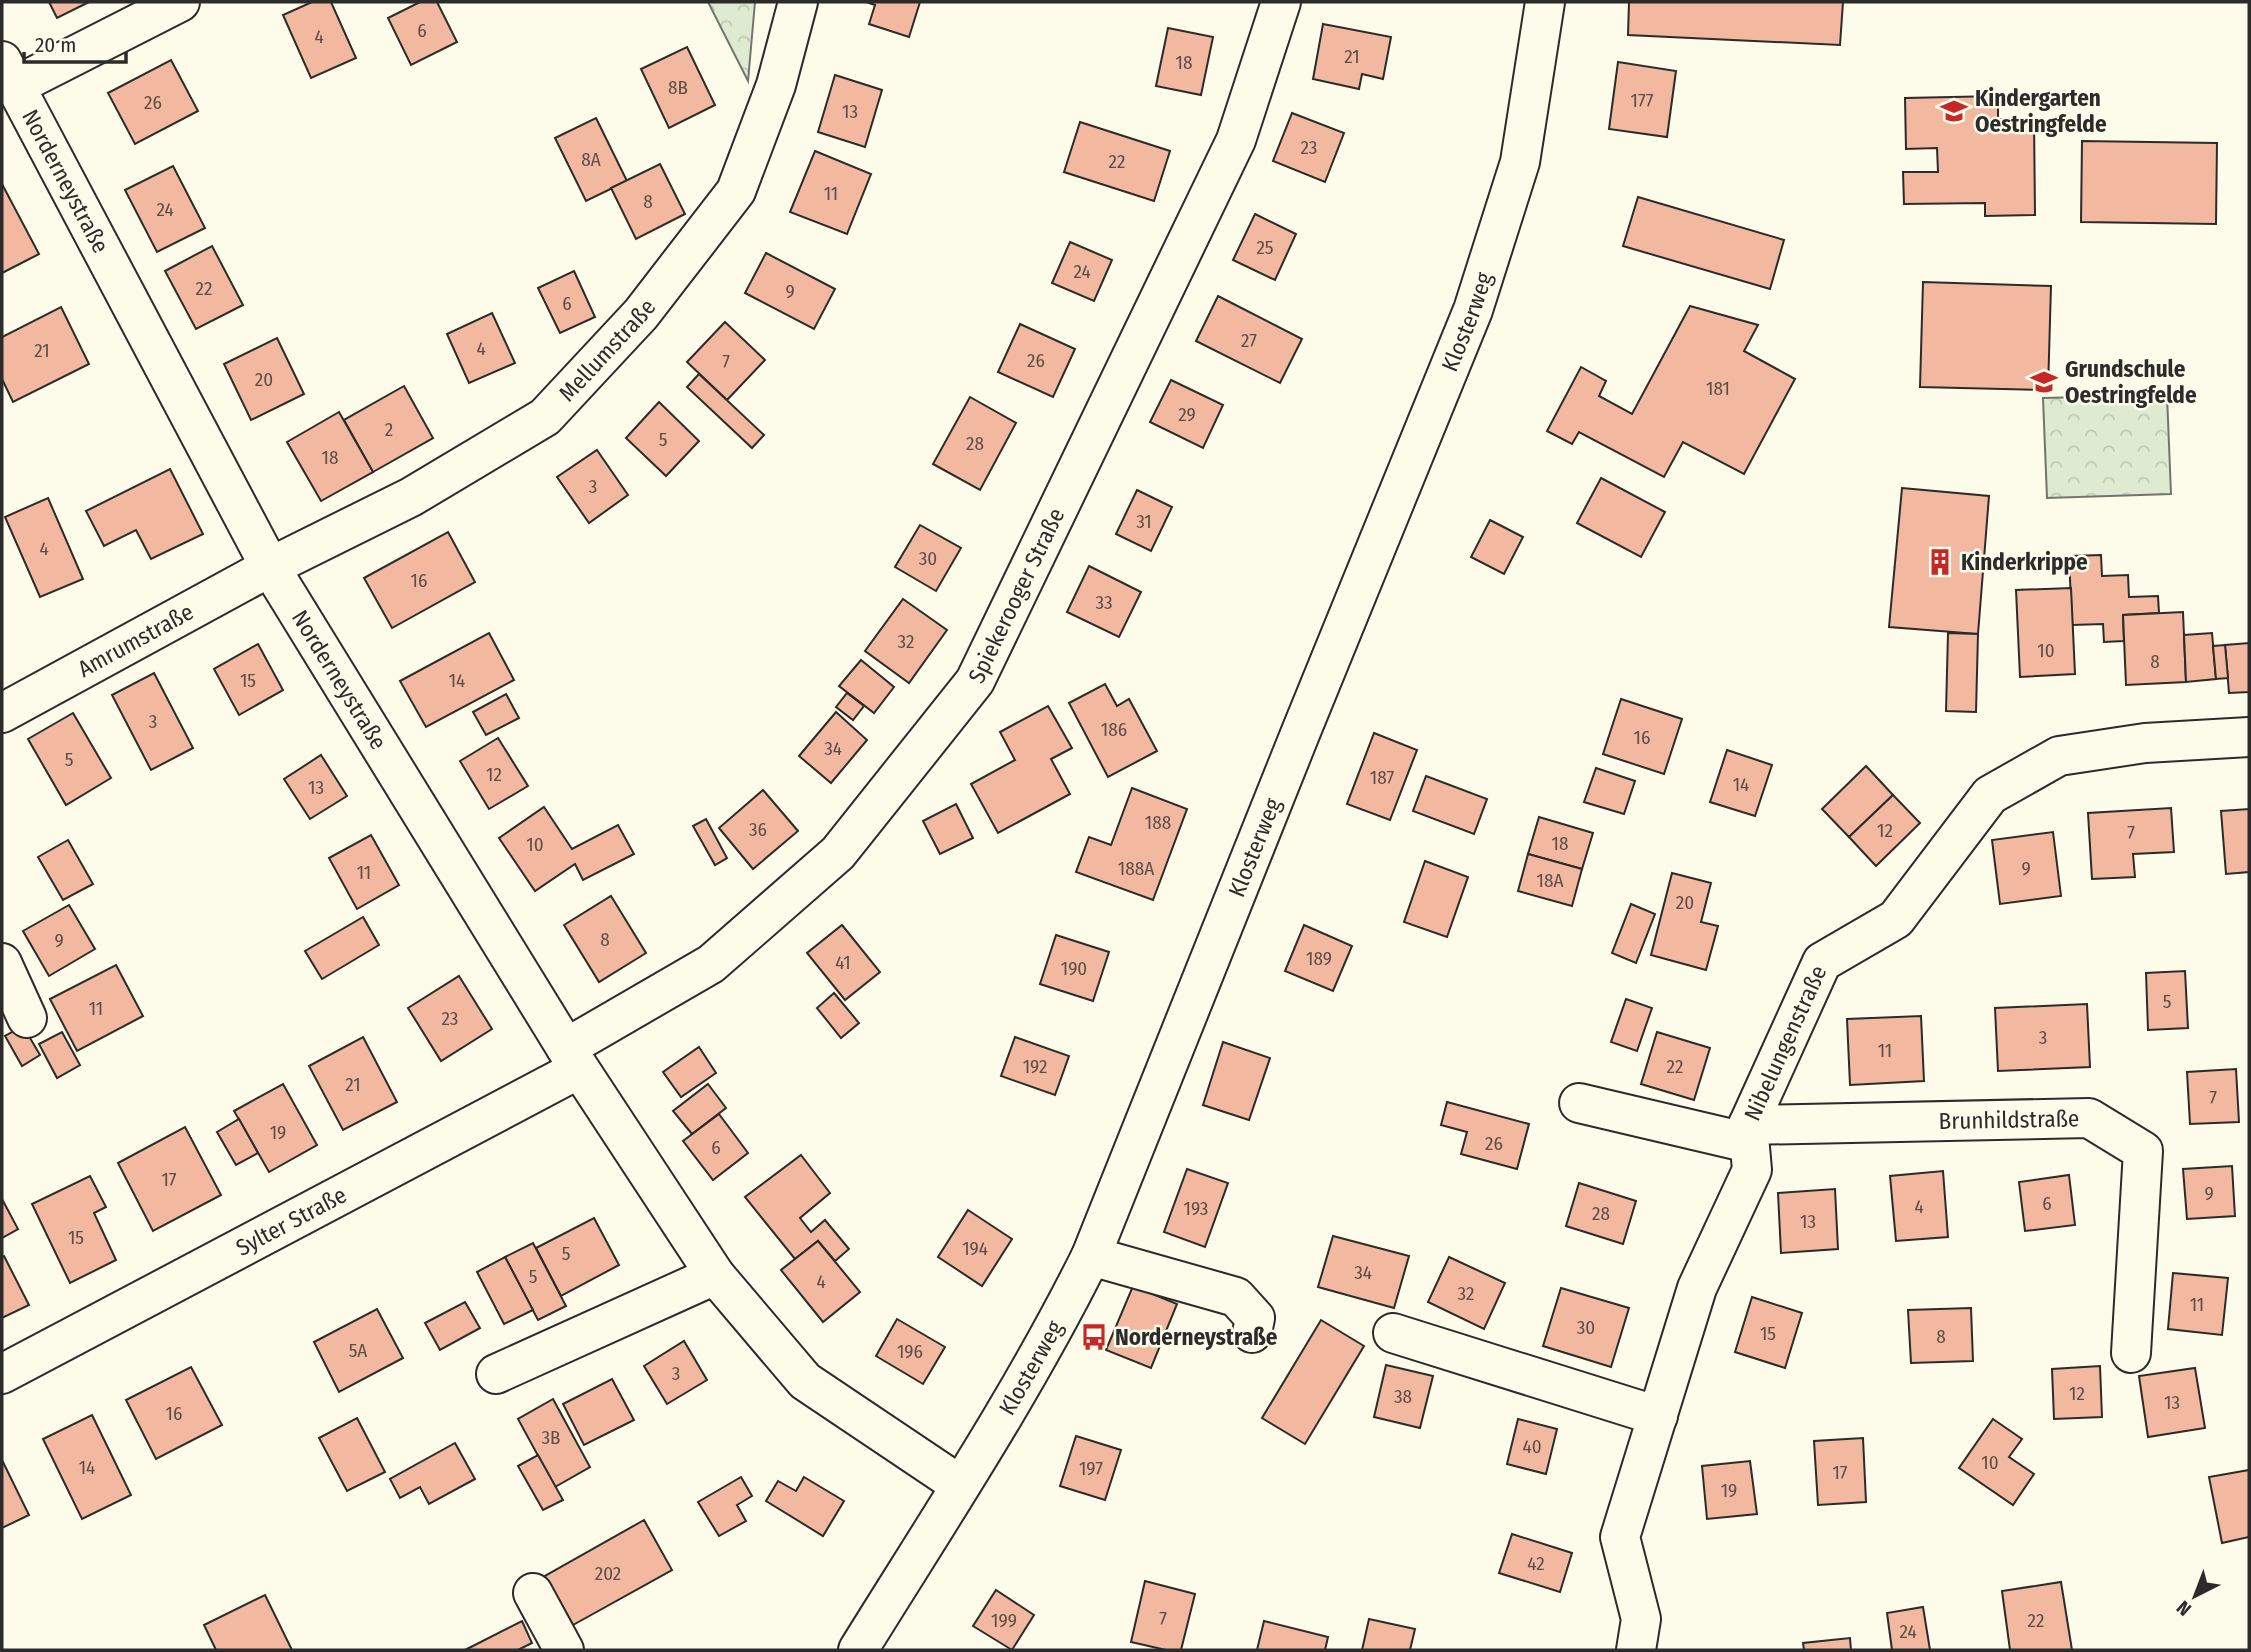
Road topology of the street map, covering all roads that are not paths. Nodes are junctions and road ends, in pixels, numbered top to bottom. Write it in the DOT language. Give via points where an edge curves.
graph roads {
  1 [pos="180,2"];
  2 [pos="798,2"];
  3 [pos="1280,2"];
  4 [pos="1545,2"];
  5 [pos="8,74"];
  6 [pos="271,567"];
  7 [pos="2,713"];
  8 [pos="2249,737"];
  9 [pos="2,963"];
  10 [pos="27,1018"];
  11 [pos="573,1058"];
  12 [pos="1579,1103"];
  13 [pos="1749,1134"];
  14 [pos="1094,1248"];
  15 [pos="1256,1272"];
  16 [pos="715,1275"];
  17 [pos="1252,1333"];
  18 [pos="1393,1333"];
  19 [pos="2131,1353"];
  20 [pos="2,1374"];
  21 [pos="496,1374"];
  22 [pos="1658,1416"];
  23 [pos="961,1485"];
  24 [pos="533,1594"];
  25 [pos="564,1650"];
  26 [pos="858,1650"];
  27 [pos="1636,1650"];
  1 -- 5 [label="street"];
  2 -- 6 [label="street, Mellumstraße" via="776,85 736,191 624,333 545,417 411,497"];
  3 -- 11 [label="street, Spiekerooger Straße" via="1236,140 975,681 838,853 711,964"];
  4 -- 14 [label="street, Klosterweg" via="1520,163 1473,310"];
  5 -- 6 [label="street, Norderneystraße"];
  6 -- 7 [label="street, Amrumstraße"];
  6 -- 11 [label="street, Norderneystraße"];
  8 -- 13 [label="street, Nibelungenstraße" via="2145,743 2059,756 1990,795 1896,919 1822,962"];
  9 -- 10 [label="street"];
  11 -- 16 [label="street, Norderneystraße"];
  11 -- 20 [label="street, Sylter Straße"];
  12 -- 13 [label="street"];
  13 -- 19 [label="street, Brunhildstraße" via="2090,1118 2143,1151"];
  13 -- 22 [label="street, Nibelungenstraße" via="1752,1170 1697,1288"];
  14 -- 15 [label="street" via="1245,1281 1254,1281"];
  14 -- 17 [label="street" via="1236,1297 1255,1318"];
  14 -- 23 [label="street, Klosterweg" via="1062,1314"];
  16 -- 21 [label="street"];
  16 -- 23 [label="street, Norderneystraße" via="805,1381"];
  18 -- 22 [label="street"];
  22 -- 27 [label="street, Nibelungenstraße" via="1620,1537 1641,1619"];
  23 -- 26 [label="street, Klosterweg"];
  24 -- 25 [label="street"];
}
